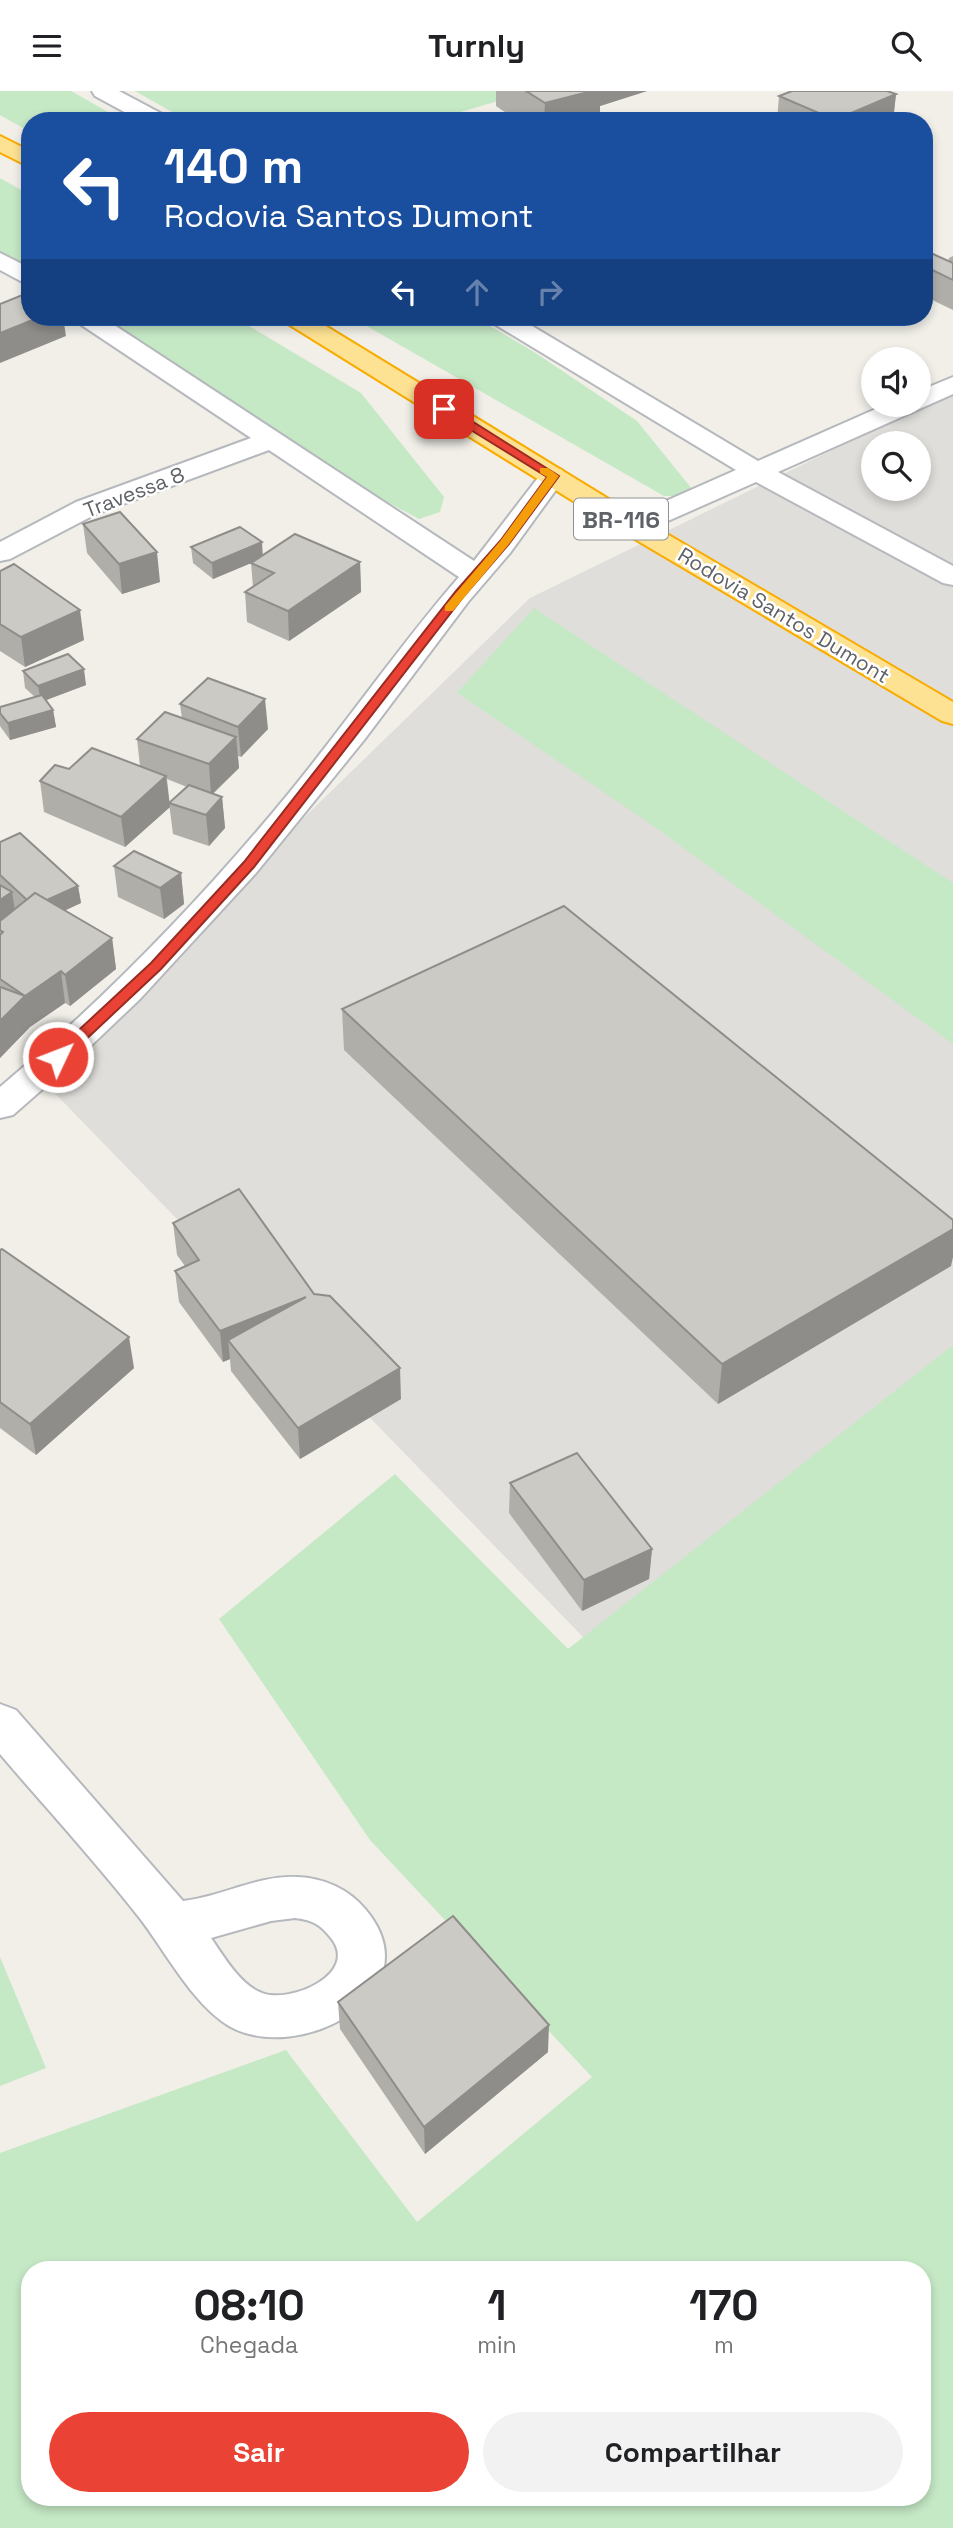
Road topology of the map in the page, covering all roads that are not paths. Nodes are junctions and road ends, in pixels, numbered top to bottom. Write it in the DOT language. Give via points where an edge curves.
graph roads {
  1 [pos="103,91"];
  2 [pos="142,112"];
  3 [pos="0,143"];
  4 [pos="21,155"];
  5 [pos="0,260"];
  6 [pos="21,273"];
  7 [pos="100,326"];
  8 [pos="308,326"];
  9 [pos="515,326"];
  10 [pos="953,385"];
  11 [pos="931,395"];
  12 [pos="879,417"];
  13 [pos="271,440"];
  14 [pos="756,471"];
  15 [pos="553,476"];
  16 [pos="633,526"];
  17 [pos="0,553"];
  18 [pos="475,575"];
  19 [pos="953,577"];
  20 [pos="953,715"];
  21 [pos="0,1107"];
  22 [pos="0,1723"];
  23 [pos="172,1923"];
  1 -- 2 [label="street"];
  3 -- 4 [label="highway"];
  5 -- 6 [label="street"];
  7 -- 13 [label="street"];
  8 -- 15 [label="highway, Rodovia Santos Dumont / BR-116"];
  9 -- 14 [label="street"];
  10 -- 11 [label="street"];
  12 -- 14 [label="street"];
  13 -- 17 [label="street, Travessa 8" via="86,509"];
  13 -- 18 [label="street"];
  14 -- 16 [label="street"];
  14 -- 19 [label="street"];
  15 -- 16 [label="highway, Rodovia Santos Dumont / BR-116"];
  15 -- 18 [label="street"];
  16 -- 20 [label="highway, Rodovia Santos Dumont / BR-116"];
  18 -- 21 [label="street" via="249,865 156,966"];
  22 -- 23 [label="street"];
}
